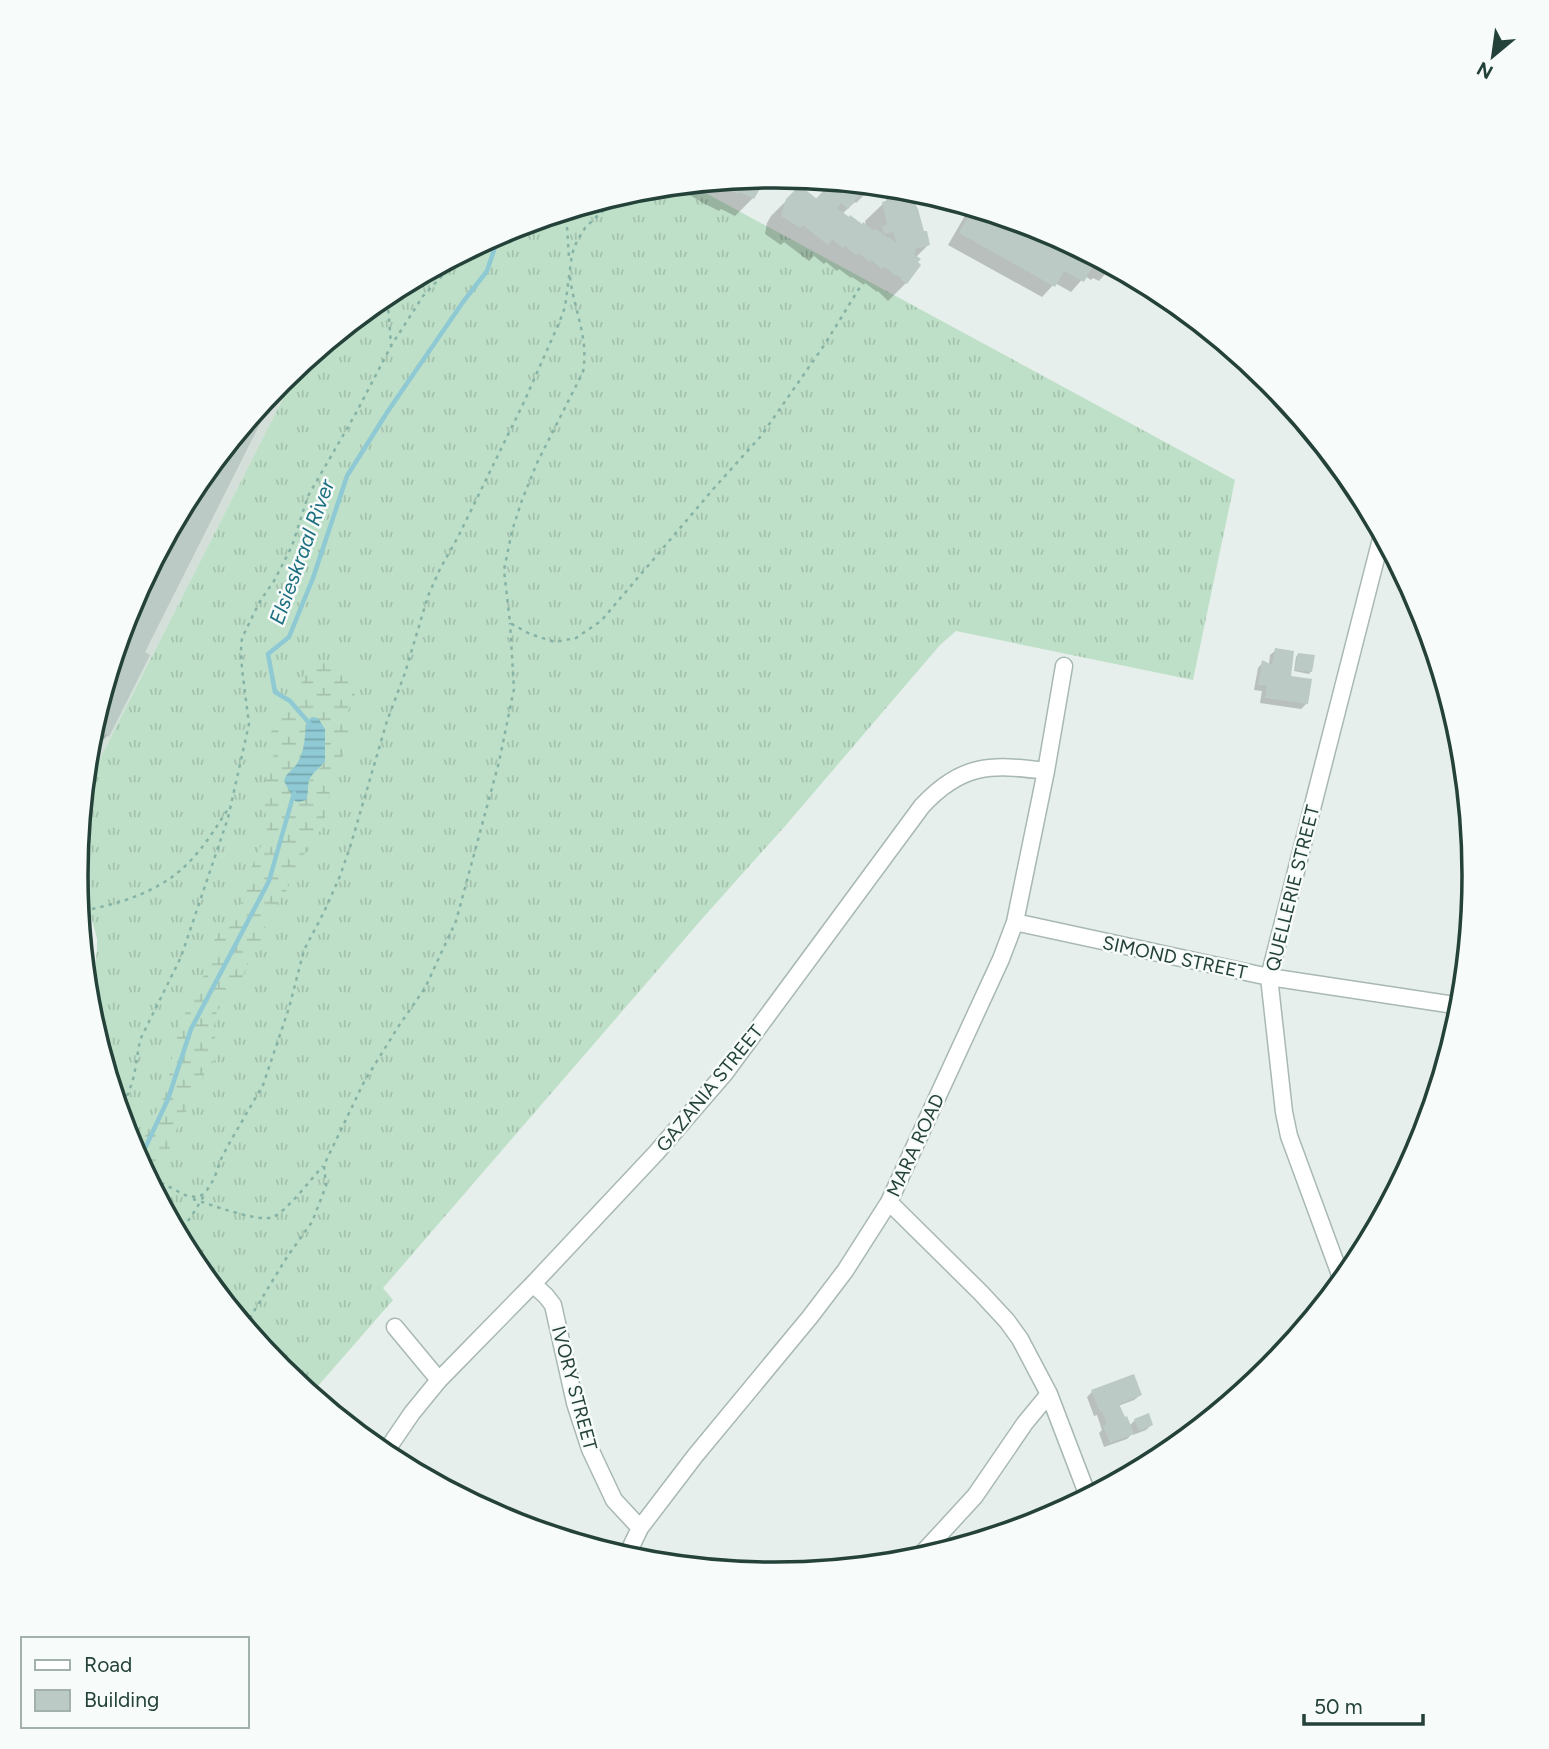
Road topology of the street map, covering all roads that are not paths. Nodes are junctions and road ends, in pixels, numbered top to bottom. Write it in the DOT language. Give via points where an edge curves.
graph roads {
  1 [pos="1379,548"];
  2 [pos="1064,666"];
  3 [pos="1046,771"];
  4 [pos="1015,922"];
  5 [pos="1269,977"];
  6 [pos="1449,1004"];
  7 [pos="889,1202"];
  8 [pos="1338,1268"];
  9 [pos="533,1283"];
  10 [pos="396,1327"];
  11 [pos="439,1380"];
  12 [pos="1049,1394"];
  13 [pos="391,1444"];
  14 [pos="1085,1487"];
  15 [pos="640,1528"];
  16 [pos="932,1543"];
  17 [pos="631,1546"];
  1 -- 5 [label="street, QUELLERIE STREET"];
  2 -- 3 [label="street, MARA ROAD"];
  3 -- 4 [label="street, MARA ROAD"];
  3 -- 9 [label="street, GAZANIA STREET" via="987,767 952,779 935,792 726,1073"];
  4 -- 5 [label="street, SIMOND STREET"];
  4 -- 7 [label="street, MARA ROAD"];
  5 -- 6 [label="street, SIMOND STREET"];
  5 -- 8 [label="street, QUELLERIE STREET" via="1289,1136"];
  7 -- 12 [label="street" via="1007,1321"];
  7 -- 15 [label="street, MARA ROAD" via="810,1317"];
  9 -- 11 [label="street, GAZANIA STREET"];
  9 -- 15 [label="street, IVORY STREET" via="553,1304 590,1449 614,1500"];
  10 -- 11 [label="street"];
  11 -- 13 [label="street, GAZANIA STREET"];
  12 -- 14 [label="street"];
  12 -- 16 [label="street" via="975,1496"];
  15 -- 17 [label="street, MARA ROAD"];
}
